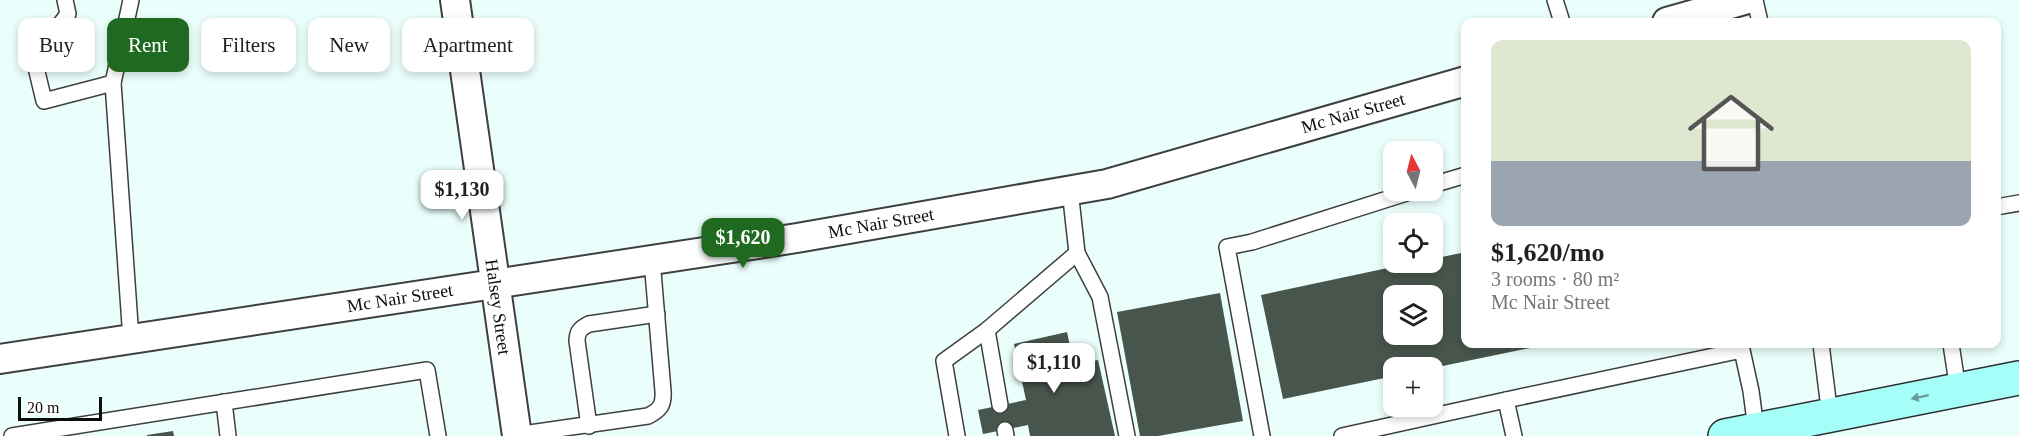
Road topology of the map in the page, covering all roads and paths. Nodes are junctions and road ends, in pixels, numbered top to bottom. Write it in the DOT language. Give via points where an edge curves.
graph roads {
  1 [pos="65,0"];
  2 [pos="131,0"];
  3 [pos="455,0"];
  4 [pos="1555,0"];
  5 [pos="1744,0"];
  6 [pos="1755,0"];
  7 [pos="1561,18"];
  8 [pos="1681,18"];
  9 [pos="1759,18"];
  10 [pos="1461,82"];
  11 [pos="113,83"];
  12 [pos="1461,176"];
  13 [pos="1443,182"];
  14 [pos="1070,190"];
  15 [pos="1383,200"];
  16 [pos="2019,203"];
  17 [pos="2001,206"];
  18 [pos="1077,253"];
  19 [pos="652,260"];
  20 [pos="494,284"];
  21 [pos="657,314"];
  22 [pos="987,330"];
  23 [pos="131,339"];
  24 [pos="1822,348"];
  25 [pos="1952,348"];
  26 [pos="0,359"];
  27 [pos="2005,381"];
  28 [pos="1958,390"];
  29 [pos="1506,400"];
  30 [pos="224,402"];
  31 [pos="2019,402"];
  32 [pos="1000,405"];
  33 [pos="1830,416"];
  34 [pos="589,426"];
  35 [pos="1756,429"];
  36 [pos="517,435"];
  37 [pos="12,436"];
  38 [pos="228,436"];
  39 [pos="438,436"];
  40 [pos="957,436"];
  41 [pos="1128,436"];
  42 [pos="1262,436"];
  43 [pos="1342,436"];
  44 [pos="1514,436"];
  45 [pos="1725,436"];
  1 -- 11 [label="lane" via="68,14 34,59 44,101"];
  2 -- 11 [label="lane"];
  3 -- 20 [label="street, Halsey Street"];
  4 -- 7 [label="lane"];
  5 -- 8 [label="street"];
  6 -- 9 [label="lane"];
  10 -- 14 [label="street, Mc Nair Street" via="1107,184"];
  11 -- 23 [label="lane"];
  12 -- 13 [label="lane"];
  14 -- 18 [label="lane"];
  14 -- 19 [label="street, Mc Nair Street"];
  15 -- 42 [label="lane" via="1227,247"];
  16 -- 17 [label="lane"];
  18 -- 22 [label="lane"];
  18 -- 41 [label="lane" via="1100,297"];
  19 -- 20 [label="street, Mc Nair Street"];
  19 -- 21 [label="lane"];
  20 -- 23 [label="street, Mc Nair Street"];
  20 -- 36 [label="street, Halsey Street"];
  21 -- 34 [label="lane" via="664,401 659,411"];
  21 -- 34 [label="lane" via="581,328 577,341"];
  22 -- 32 [label="lane"];
  22 -- 40 [label="lane" via="944,361"];
  23 -- 26 [label="street, Mc Nair Street"];
  24 -- 33 [label="lane"];
  25 -- 28 [label="lane"];
  27 -- 28 [label="main road"];
  27 -- 31 [label="main road"];
  28 -- 33 [label="main road, one-way"];
  29 -- 35 [label="lane" via="1742,350"];
  29 -- 43 [label="lane"];
  29 -- 44 [label="lane"];
  30 -- 37 [label="lane"];
  30 -- 38 [label="lane"];
  30 -- 39 [label="lane" via="427,370"];
  33 -- 35 [label="main road"];
  34 -- 36 [label="lane"];
  35 -- 45 [label="main road"];
}
